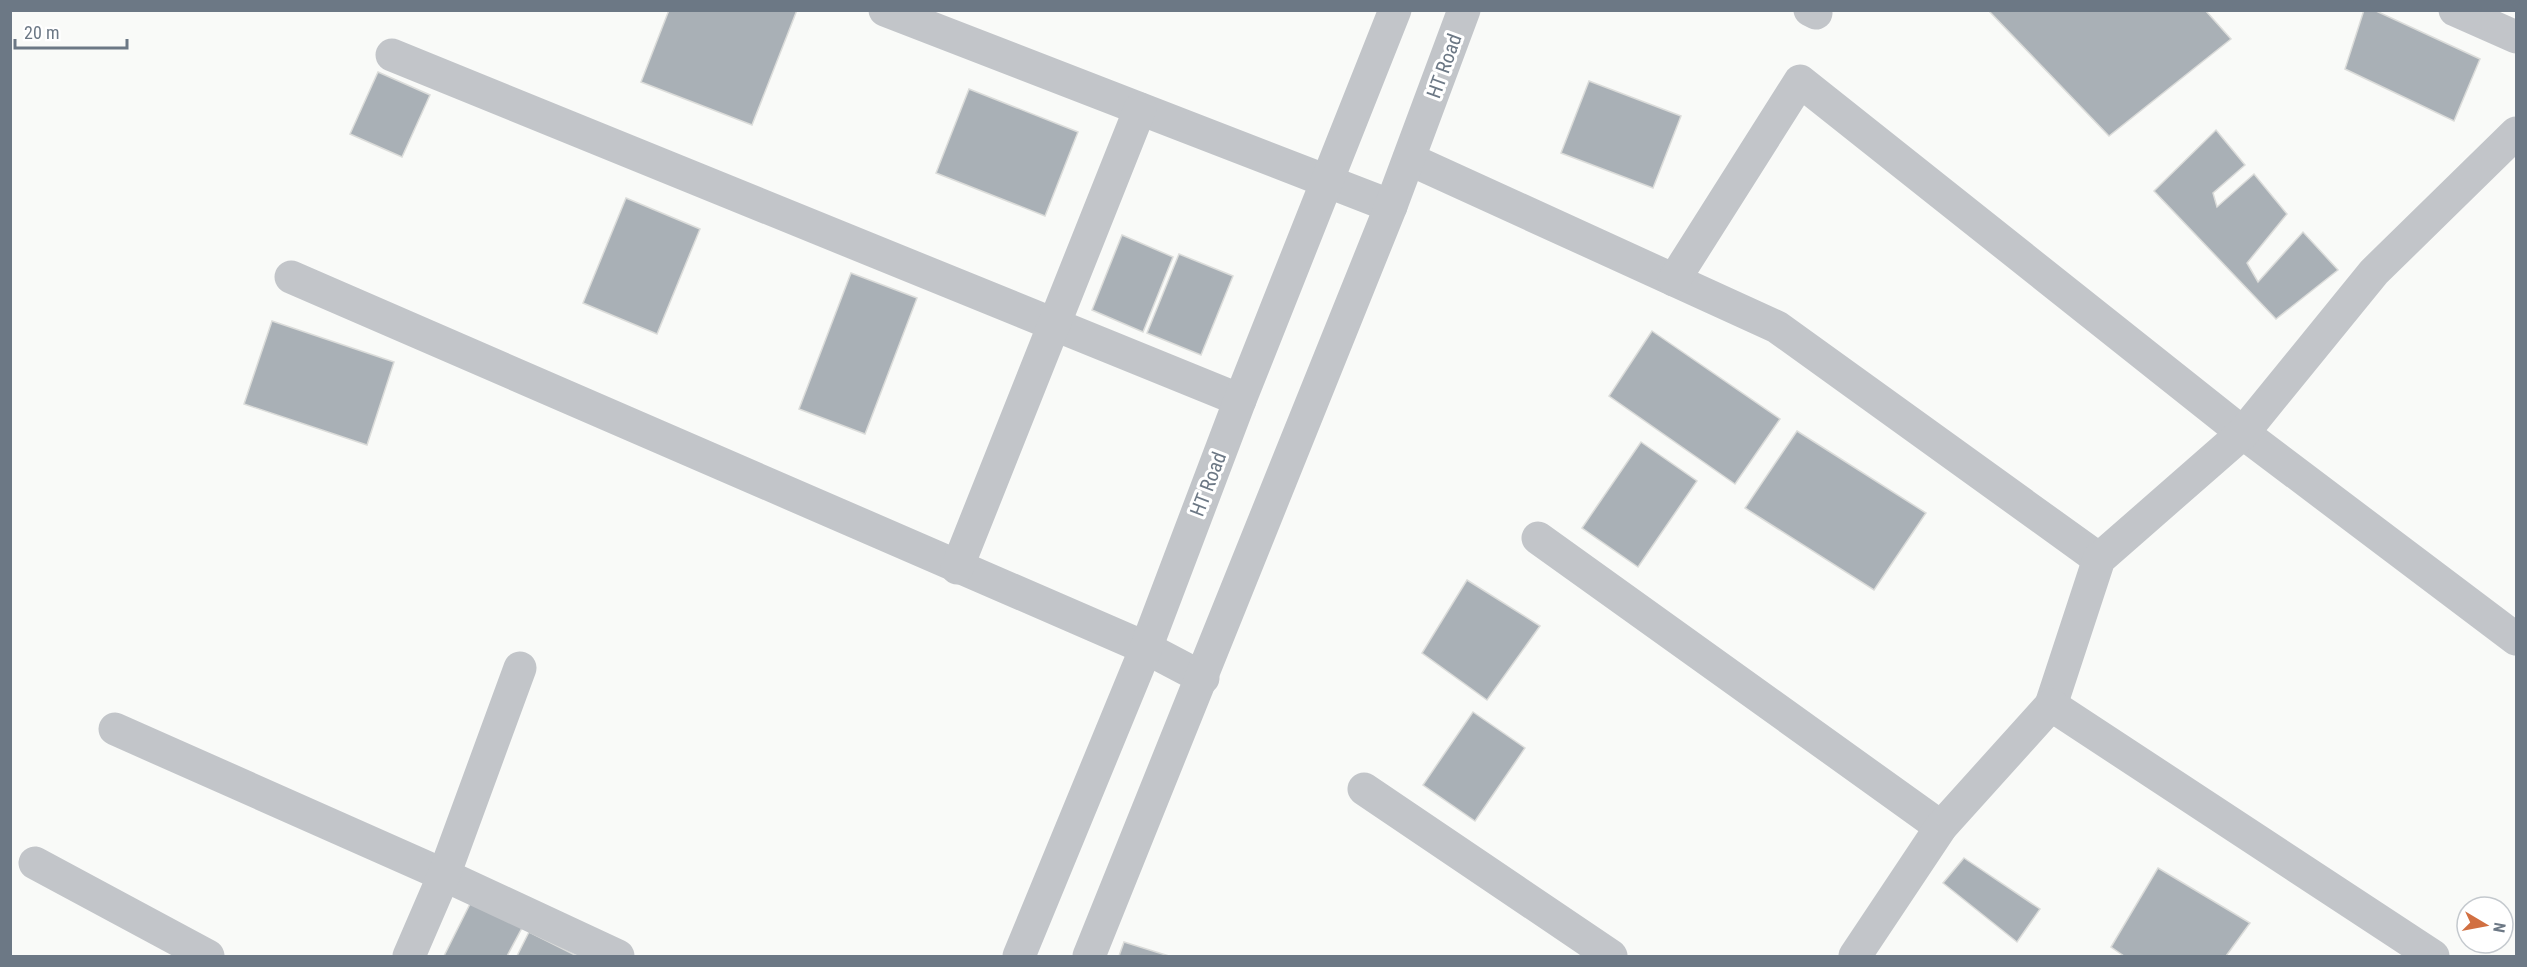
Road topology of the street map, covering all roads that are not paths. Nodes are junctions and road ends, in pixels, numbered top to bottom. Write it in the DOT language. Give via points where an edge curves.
graph roads {
  1 [pos="885,10"];
  2 [pos="1395,10"];
  3 [pos="1464,10"];
  4 [pos="2455,10"];
  5 [pos="2517,37"];
  6 [pos="392,55"];
  7 [pos="1140,109"];
  8 [pos="2517,133"];
  9 [pos="1409,159"];
  10 [pos="1327,180"];
  11 [pos="1391,206"];
  12 [pos="291,277"];
  13 [pos="1674,280"];
  14 [pos="1054,324"];
  15 [pos="1240,400"];
  16 [pos="2243,433"];
  17 [pos="1538,538"];
  18 [pos="2100,559"];
  19 [pos="957,568"];
  20 [pos="2511,624"];
  21 [pos="1146,648"];
  22 [pos="520,668"];
  23 [pos="1203,678"];
  24 [pos="2051,705"];
  25 [pos="115,729"];
  26 [pos="1364,789"];
  27 [pos="1941,827"];
  28 [pos="35,863"];
  29 [pos="444,875"];
  30 [pos="1861,954"];
  31 [pos="208,957"];
  32 [pos="410,957"];
  33 [pos="618,957"];
  34 [pos="1019,957"];
  35 [pos="1089,957"];
  36 [pos="1611,957"];
  37 [pos="2433,957"];
  1 -- 7 [label="street"];
  2 -- 10 [label="street, HT Road"];
  3 -- 9 [label="street, HT Road"];
  4 -- 5 [label="street"];
  6 -- 14 [label="street"];
  7 -- 10 [label="street"];
  7 -- 14 [label="street"];
  8 -- 16 [label="street" via="2374,273"];
  9 -- 11 [label="street, HT Road"];
  9 -- 13 [label="street"];
  10 -- 11 [label="street"];
  10 -- 15 [label="street, HT Road"];
  11 -- 23 [label="street, HT Road"];
  12 -- 19 [label="street"];
  13 -- 16 [label="street" via="1800,81"];
  13 -- 18 [label="street" via="1777,327"];
  14 -- 15 [label="street"];
  14 -- 19 [label="street"];
  15 -- 21 [label="street, HT Road"];
  16 -- 18 [label="street"];
  16 -- 20 [label="street"];
  17 -- 27 [label="street"];
  18 -- 24 [label="street"];
  19 -- 21 [label="street"];
  21 -- 23 [label="street"];
  21 -- 34 [label="street, HT Road"];
  22 -- 29 [label="street"];
  23 -- 35 [label="street, HT Road"];
  24 -- 27 [label="street"];
  24 -- 37 [label="street"];
  25 -- 29 [label="street"];
  26 -- 36 [label="street"];
  27 -- 30 [label="street"];
  28 -- 31 [label="street"];
  29 -- 32 [label="street"];
  29 -- 33 [label="street"];
}
